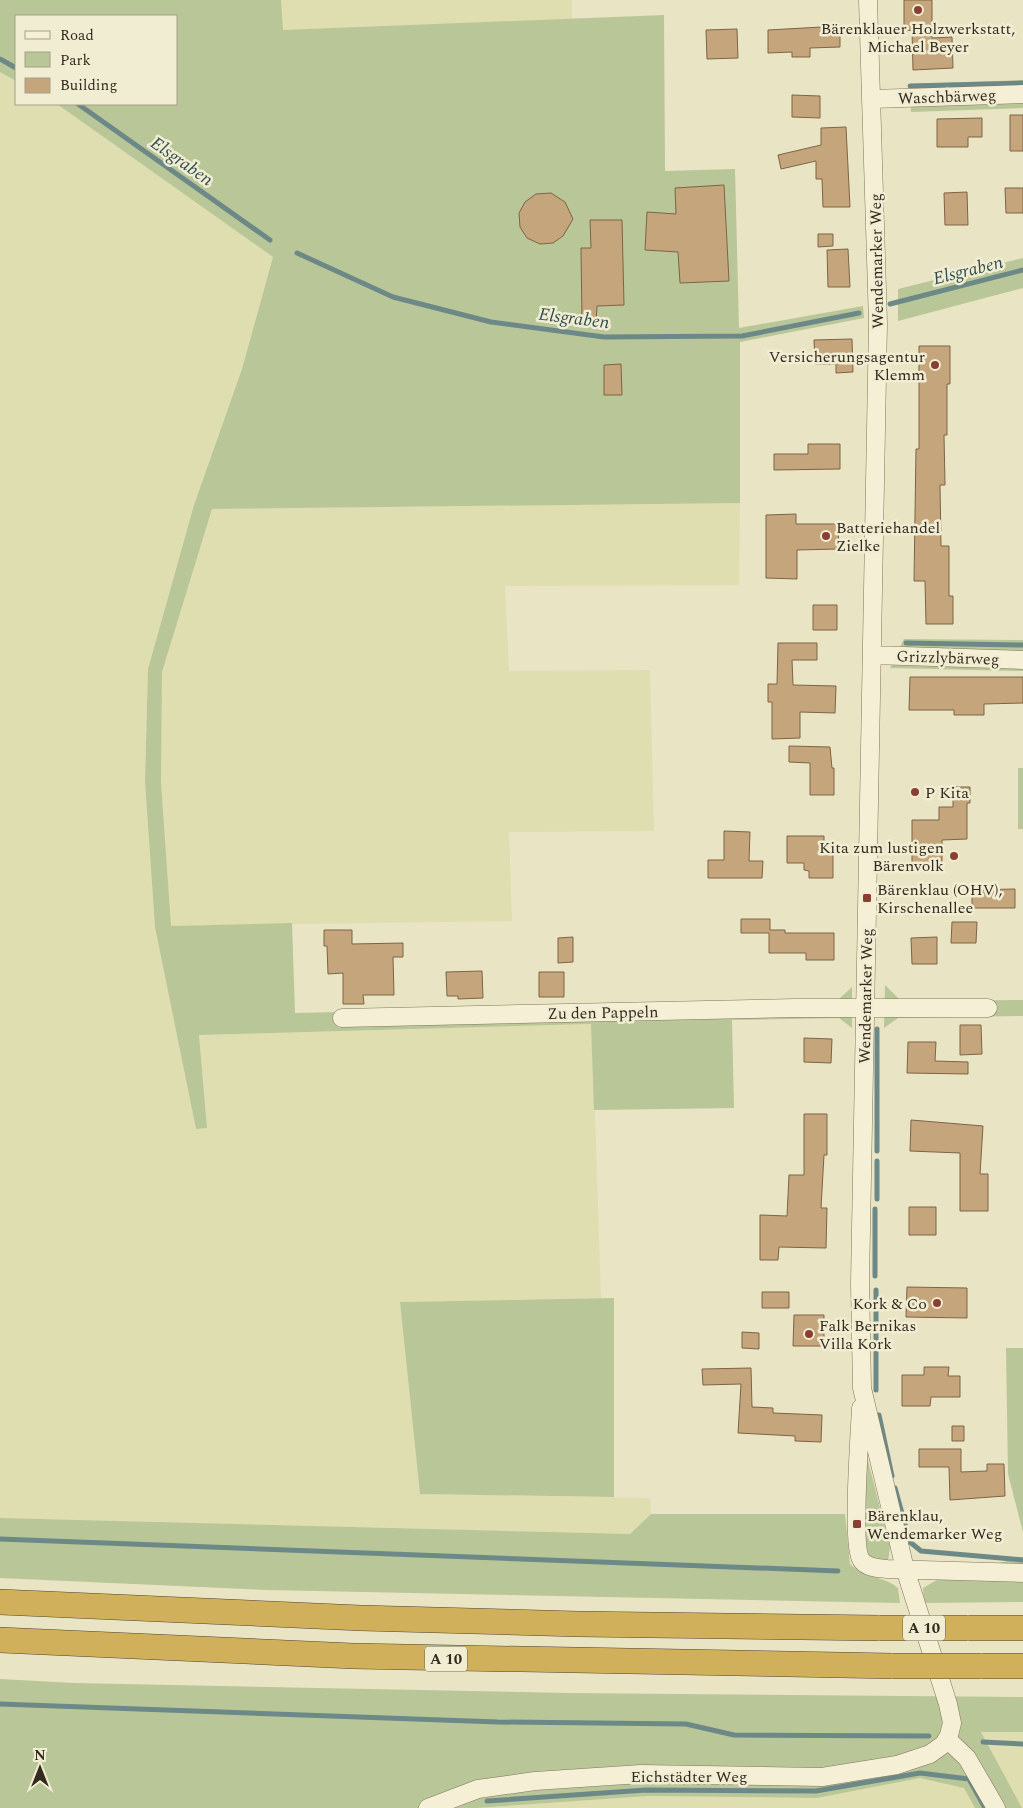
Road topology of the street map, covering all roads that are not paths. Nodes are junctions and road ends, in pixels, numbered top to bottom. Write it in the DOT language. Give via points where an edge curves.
graph roads {
  1 [pos="868,0"];
  2 [pos="1023,94"];
  3 [pos="872,99"];
  4 [pos="873,655"];
  5 [pos="1023,660"];
  6 [pos="865,1008"];
  7 [pos="988,1008"];
  8 [pos="342,1018"];
  9 [pos="862,1388"];
  10 [pos="904,1569"];
  11 [pos="1023,1573"];
  12 [pos="0,1602"];
  13 [pos="1023,1628"];
  14 [pos="0,1640"];
  15 [pos="1023,1666"];
  16 [pos="947,1739"];
  17 [pos="428,1808"];
  18 [pos="996,1808"];
  1 -- 3 [label="street, Wendemarker Weg"];
  2 -- 3 [label="street, Waschbärweg"];
  3 -- 4 [label="street, Wendemarker Weg" via="878,323"];
  4 -- 5 [label="street, Grizzlybärweg"];
  4 -- 6 [label="street, Wendemarker Weg"];
  6 -- 7 [label="street, Zu den Pappeln"];
  6 -- 8 [label="street, Zu den Pappeln"];
  6 -- 9 [label="street, Wendemarker Weg" via="860,1316"];
  9 -- 10 [label="street, Wendemarker Weg"];
  9 -- 10 [label="street" via="858,1552 868,1566"];
  10 -- 11 [label="street"];
  10 -- 16 [label="street, Wendemarker Weg" via="952,1716"];
  12 -- 13 [label="highway, A 10, bridge" via="578,1624"];
  14 -- 15 [label="highway, A 10, bridge" via="353,1656"];
  16 -- 17 [label="street, Eichstädter Weg" via="939,1748 920,1758 840,1775 640,1774 535,1781 478,1789"];
  16 -- 18 [label="street" via="967,1758"];
}
